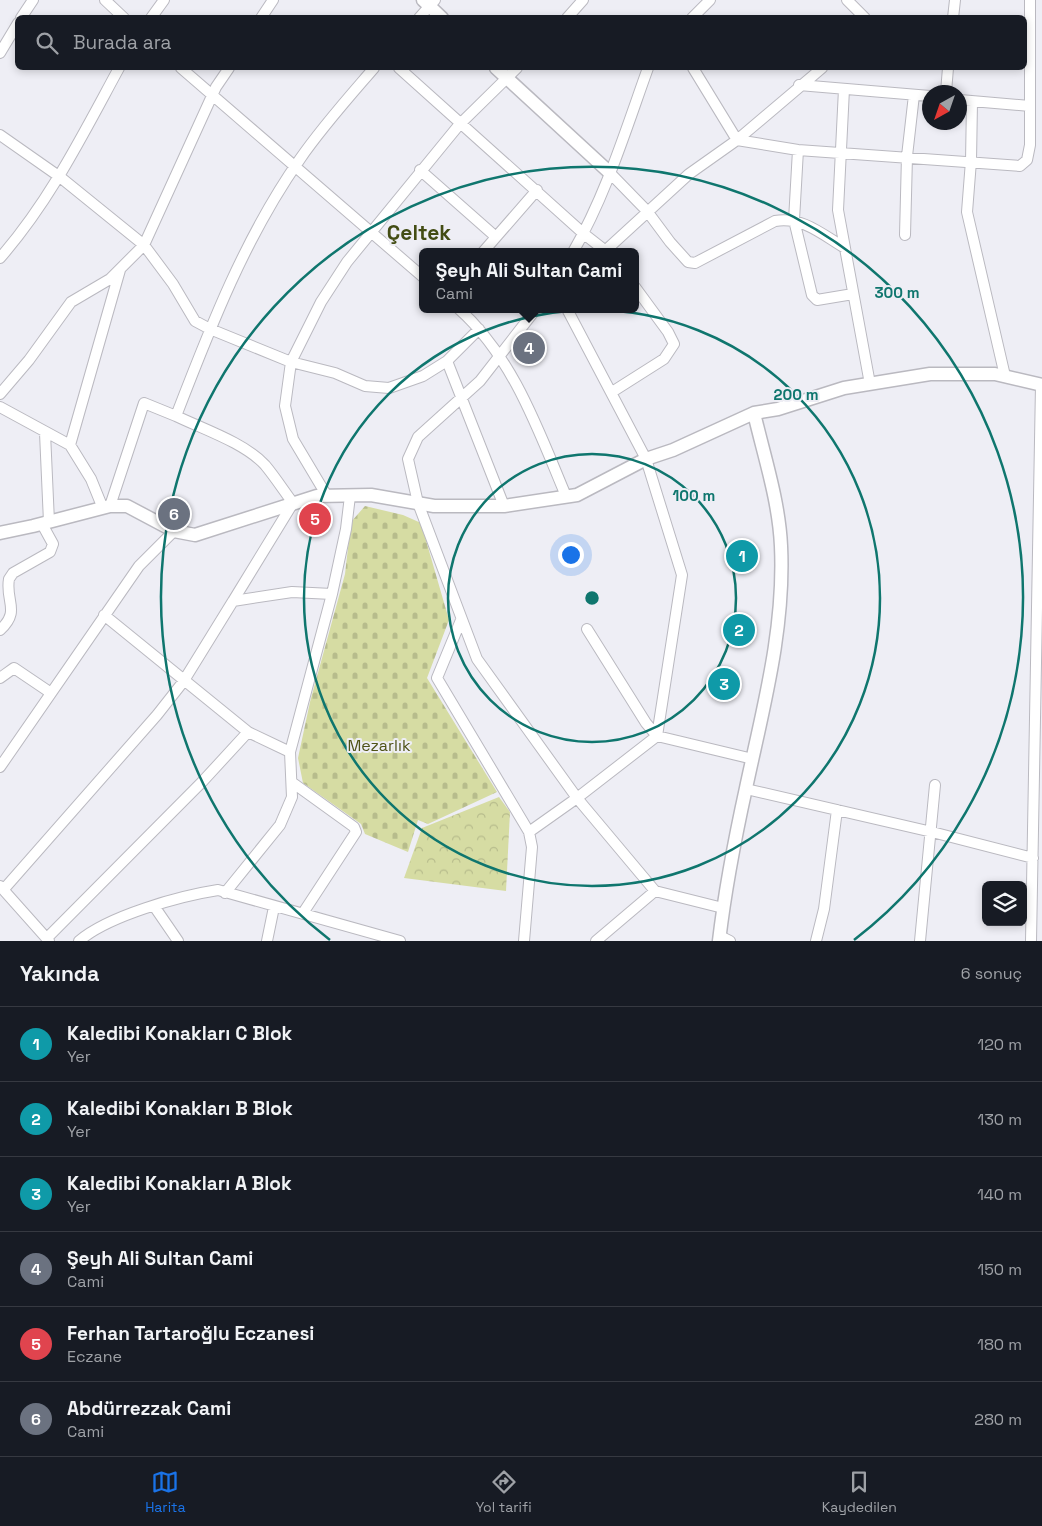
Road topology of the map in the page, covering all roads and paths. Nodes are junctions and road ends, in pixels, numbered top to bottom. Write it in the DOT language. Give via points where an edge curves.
graph roads {
  1 [pos="33,0"];
  2 [pos="105,0"];
  3 [pos="164,0"];
  4 [pos="272,0"];
  5 [pos="583,0"];
  6 [pos="847,0"];
  7 [pos="955,0"];
  8 [pos="1030,0"];
  9 [pos="706,1"];
  10 [pos="429,2"];
  11 [pos="23,15"];
  12 [pos="121,15"];
  13 [pos="153,15"];
  14 [pos="263,15"];
  15 [pos="421,15"];
  16 [pos="440,15"];
  17 [pos="569,15"];
  18 [pos="694,15"];
  19 [pos="862,15"];
  20 [pos="953,15"];
  21 [pos="15,28"];
  22 [pos="1027,41"];
  23 [pos="0,53"];
  24 [pos="118,70"];
  25 [pos="183,70"];
  26 [pos="228,70"];
  27 [pos="372,70"];
  28 [pos="401,70"];
  29 [pos="498,70"];
  30 [pos="515,70"];
  31 [pos="647,70"];
  32 [pos="694,70"];
  33 [pos="819,70"];
  34 [pos="948,70"];
  35 [pos="507,78"];
  36 [pos="799,85"];
  37 [pos="947,85"];
  38 [pos="844,89"];
  39 [pos="213,94"];
  40 [pos="914,95"];
  41 [pos="922,96"];
  42 [pos="967,101"];
  43 [pos="972,102"];
  44 [pos="1030,106"];
  45 [pos="461,124"];
  46 [pos="0,135"];
  47 [pos="737,140"];
  48 [pos="798,150"];
  49 [pos="841,152"];
  50 [pos="908,156"];
  51 [pos="971,161"];
  52 [pos="296,165"];
  53 [pos="420,170"];
  54 [pos="609,172"];
  55 [pos="60,178"];
  56 [pos="536,190"];
  57 [pos="647,211"];
  58 [pos="794,220"];
  59 [pos="372,231"];
  60 [pos="584,234"];
  61 [pos="905,235"];
  62 [pos="496,237"];
  63 [pos="144,245"];
  64 [pos="486,248"];
  65 [pos="575,248"];
  66 [pos="602,248"];
  67 [pos="609,248"];
  68 [pos="845,248"];
  69 [pos="0,258"];
  70 [pos="120,268"];
  71 [pos="419,272"];
  72 [pos="639,292"];
  73 [pos="852,294"];
  74 [pos="463,313"];
  75 [pos="533,313"];
  76 [pos="569,313"];
  77 [pos="210,329"];
  78 [pos="479,329"];
  79 [pos="500,357"];
  80 [pos="447,361"];
  81 [pos="291,362"];
  82 [pos="1005,376"];
  83 [pos="870,384"];
  84 [pos="1041,385"];
  85 [pos="612,392"];
  86 [pos="0,394"];
  87 [pos="461,400"];
  88 [pos="0,407"];
  89 [pos="754,413"];
  90 [pos="176,416"];
  91 [pos="45,433"];
  92 [pos="70,445"];
  93 [pos="646,459"];
  94 [pos="327,496"];
  95 [pos="350,496"];
  96 [pos="566,496"];
  97 [pos="293,503"];
  98 [pos="418,503"];
  99 [pos="106,506"];
  100 [pos="504,506"];
  101 [pos="46,523"];
  102 [pos="174,531"];
  103 [pos="0,532"];
  104 [pos="332,594"];
  105 [pos="233,601"];
  106 [pos="104,615"];
  107 [pos="461,620"];
  108 [pos="588,629"];
  109 [pos="0,630"];
  110 [pos="0,678"];
  111 [pos="184,682"];
  112 [pos="51,693"];
  113 [pos="248,732"];
  114 [pos="657,736"];
  115 [pos="290,752"];
  116 [pos="753,759"];
  117 [pos="0,767"];
  118 [pos="293,783"];
  119 [pos="936,785"];
  120 [pos="746,789"];
  121 [pos="577,798"];
  122 [pos="837,810"];
  123 [pos="529,832"];
  124 [pos="932,832"];
  125 [pos="1033,858"];
  126 [pos="2,887"];
  127 [pos="655,890"];
  128 [pos="225,893"];
  129 [pos="154,906"];
  130 [pos="274,907"];
  131 [pos="723,908"];
  132 [pos="303,913"];
  133 [pos="723,939"];
  134 [pos="48,940"];
  135 [pos="389,940"];
  136 [pos="79,941"];
  137 [pos="178,941"];
  138 [pos="267,941"];
  139 [pos="400,941"];
  140 [pos="524,941"];
  141 [pos="596,941"];
  142 [pos="816,941"];
  143 [pos="920,941"];
  144 [pos="1031,941"];
  1 -- 11 [label="street"];
  2 -- 12 [label="street"];
  3 -- 13 [label="street"];
  4 -- 14 [label="street"];
  5 -- 17 [label="street"];
  6 -- 19 [label="street"];
  7 -- 20 [label="street"];
  8 -- 22 [label="street"];
  9 -- 18 [label="street"];
  10 -- 15 [label="street"];
  10 -- 16 [label="street"];
  21 -- 23 [label="street"];
  22 -- 44 [label="street"];
  24 -- 55 [label="street"];
  25 -- 39 [label="street"];
  26 -- 39 [label="street"];
  27 -- 52 [label="street"];
  28 -- 45 [label="street"];
  29 -- 35 [label="street"];
  30 -- 35 [label="street"];
  31 -- 54 [label="street"];
  32 -- 47 [label="street"];
  33 -- 36 [label="street"];
  34 -- 37 [label="street"];
  35 -- 45 [label="street"];
  35 -- 54 [label="street"];
  36 -- 38 [label="street"];
  36 -- 47 [label="street"];
  38 -- 40 [label="street"];
  38 -- 49 [label="street"];
  39 -- 52 [label="street"];
  39 -- 63 [label="street"];
  40 -- 41 [label="street"];
  40 -- 50 [label="street"];
  42 -- 43 [label="street"];
  43 -- 44 [label="street"];
  43 -- 51 [label="street"];
  44 -- 51 [label="street" via="1027,160 1020,166"];
  45 -- 53 [label="street"];
  45 -- 56 [label="street"];
  46 -- 55 [label="street"];
  47 -- 48 [label="street"];
  47 -- 57 [label="street" via="689,174"];
  48 -- 49 [label="street"];
  48 -- 58 [label="street"];
  49 -- 50 [label="street"];
  49 -- 68 [label="street" via="838,210"];
  50 -- 51 [label="street"];
  50 -- 61 [label="street"];
  51 -- 82 [label="street" via="967,212"];
  52 -- 59 [label="street"];
  52 -- 77 [label="street" via="260,224"];
  53 -- 59 [label="street"];
  53 -- 62 [label="street"];
  54 -- 57 [label="street"];
  54 -- 60 [label="street"];
  55 -- 63 [label="street"];
  55 -- 69 [label="street" via="24,231"];
  56 -- 60 [label="street"];
  56 -- 62 [label="street"];
  57 -- 58 [label="street" via="688,262 695,262 775,221"];
  57 -- 67 [label="street"];
  58 -- 68 [label="street"];
  58 -- 73 [label="street" via="812,295 817,300"];
  59 -- 71 [label="street"];
  59 -- 81 [label="street" via="321,302"];
  60 -- 65 [label="street"];
  60 -- 66 [label="street"];
  62 -- 64 [label="street"];
  63 -- 70 [label="street"];
  63 -- 77 [label="street" via="195,321"];
  68 -- 73 [label="street"];
  70 -- 86 [label="street" via="110,279 71,302"];
  70 -- 92 [label="street"];
  72 -- 85 [label="street" via="674,344 664,359"];
  73 -- 83 [label="street"];
  74 -- 78 [label="street"];
  75 -- 79 [label="street"];
  76 -- 85 [label="street"];
  77 -- 81 [label="street"];
  77 -- 90 [label="street"];
  78 -- 79 [label="street"];
  78 -- 80 [label="street"];
  79 -- 87 [label="street"];
  79 -- 96 [label="street" via="542,438"];
  80 -- 81 [label="street" via="423,376 389,388 365,386 335,373"];
  80 -- 87 [label="street"];
  81 -- 94 [label="street" via="285,406 289,422 294,439"];
  82 -- 83 [label="street" via="930,374"];
  82 -- 84 [label="street"];
  83 -- 89 [label="street"];
  84 -- 125 [label="street"];
  85 -- 93 [label="street"];
  87 -- 98 [label="street" via="418,437 411,448 408,459"];
  87 -- 100 [label="street"];
  88 -- 91 [label="street"];
  89 -- 93 [label="street"];
  89 -- 116 [label="street" via="779,517 782,547 772,673"];
  90 -- 97 [label="street" via="257,458"];
  90 -- 99 [label="street" via="144,403"];
  91 -- 92 [label="street"];
  91 -- 101 [label="street"];
  92 -- 99 [label="street"];
  93 -- 96 [label="street" via="577,495"];
  93 -- 114 [label="street" via="682,575"];
  94 -- 95 [label="street"];
  94 -- 97 [label="street"];
  95 -- 98 [label="street" via="371,495"];
  95 -- 104 [label="street"];
  96 -- 100 [label="street"];
  97 -- 102 [label="street" via="195,535"];
  97 -- 105 [label="street"];
  98 -- 100 [label="street"];
  98 -- 107 [label="street"];
  99 -- 101 [label="street"];
  99 -- 102 [label="street" via="127,506"];
  101 -- 103 [label="street"];
  101 -- 109 [label="street" via="53,544 50,552 8,579 12,612"];
  102 -- 106 [label="street" via="139,566"];
  104 -- 105 [label="street" via="292,592"];
  104 -- 115 [label="street"];
  105 -- 111 [label="street"];
  106 -- 111 [label="street"];
  106 -- 112 [label="street"];
  107 -- 121 [label="street" via="476,659"];
  107 -- 123 [label="street" via="437,678"];
  108 -- 114 [label="street"];
  110 -- 112 [label="street" via="14,668"];
  111 -- 113 [label="street"];
  111 -- 126 [label="street"];
  112 -- 117 [label="street"];
  113 -- 115 [label="street"];
  113 -- 134 [label="street"];
  114 -- 116 [label="street"];
  114 -- 121 [label="street"];
  115 -- 118 [label="street"];
  116 -- 120 [label="street"];
  118 -- 128 [label="street" via="292,797 280,825"];
  118 -- 132 [label="street" via="354,827 356,832"];
  119 -- 124 [label="street"];
  120 -- 122 [label="street"];
  120 -- 131 [label="street"];
  121 -- 123 [label="street"];
  121 -- 127 [label="street"];
  122 -- 124 [label="street"];
  122 -- 142 [label="street" via="824,909"];
  123 -- 140 [label="street" via="532,847"];
  124 -- 125 [label="street"];
  124 -- 143 [label="street"];
  125 -- 144 [label="street"];
  126 -- 134 [label="street"];
  127 -- 131 [label="street"];
  127 -- 141 [label="street"];
  128 -- 129 [label="street" via="218,890 188,895"];
  128 -- 130 [label="street"];
  129 -- 136 [label="street" via="88,933"];
  129 -- 137 [label="street"];
  130 -- 132 [label="street"];
  130 -- 138 [label="street"];
  131 -- 133 [label="street"];
  132 -- 135 [label="street"];
  135 -- 139 [label="street"];
}
